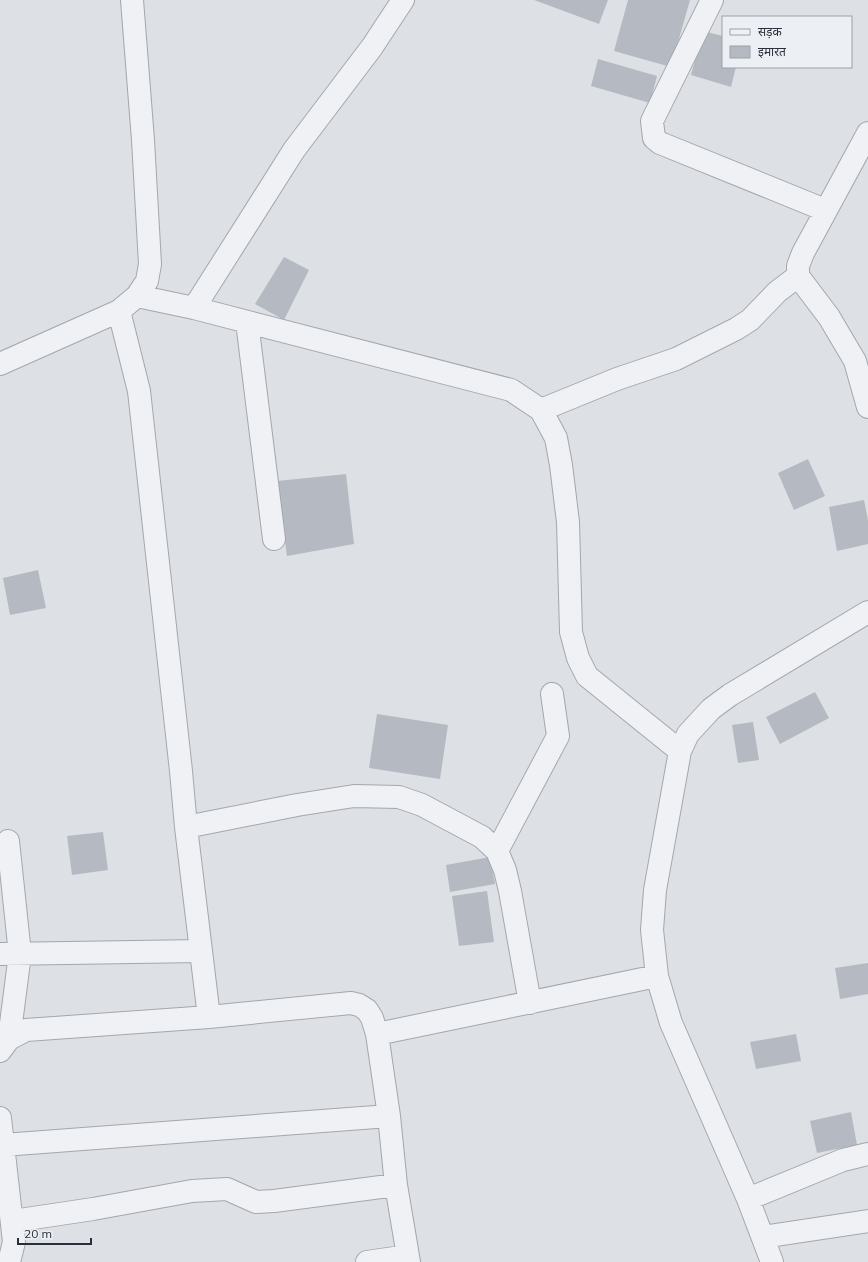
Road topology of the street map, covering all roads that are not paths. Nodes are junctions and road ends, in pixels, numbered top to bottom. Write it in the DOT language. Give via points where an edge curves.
graph roads {
  1 [pos="132,0"];
  2 [pos="403,0"];
  3 [pos="712,0"];
  4 [pos="868,133"];
  5 [pos="825,210"];
  6 [pos="798,276"];
  7 [pos="137,296"];
  8 [pos="194,308"];
  9 [pos="119,311"];
  10 [pos="247,322"];
  11 [pos="0,364"];
  12 [pos="868,407"];
  13 [pos="541,410"];
  14 [pos="274,539"];
  15 [pos="868,612"];
  16 [pos="552,694"];
  17 [pos="680,751"];
  18 [pos="186,827"];
  19 [pos="8,841"];
  20 [pos="497,851"];
  21 [pos="201,951"];
  22 [pos="10,954"];
  23 [pos="657,976"];
  24 [pos="530,1003"];
  25 [pos="209,1017"];
  26 [pos="377,1034"];
  27 [pos="4,1045"];
  28 [pos="389,1116"];
  29 [pos="0,1118"];
  30 [pos="3,1145"];
  31 [pos="868,1154"];
  32 [pos="396,1185"];
  33 [pos="748,1199"];
  34 [pos="13,1221"];
  35 [pos="868,1221"];
  36 [pos="763,1237"];
  37 [pos="409,1259"];
  38 [pos="9,1262"];
  39 [pos="366,1262"];
  40 [pos="772,1262"];
  1 -- 7 [label="street" via="150,264 147,281"];
  2 -- 8 [label="street" via="372,47 294,150"];
  3 -- 5 [label="street" via="652,121 654,138 660,143"];
  4 -- 5 [label="street"];
  5 -- 6 [label="street" via="803,253 798,266"];
  6 -- 12 [label="street" via="829,317 855,361"];
  6 -- 13 [label="street" via="777,292 750,320 736,329 676,359 617,379"];
  7 -- 8 [label="street"];
  7 -- 9 [label="street"];
  8 -- 10 [label="street"];
  9 -- 11 [label="street"];
  9 -- 18 [label="street" via="139,391"];
  10 -- 13 [label="street" via="511,390"];
  10 -- 14 [label="street"];
  13 -- 17 [label="street" via="556,438 561,465 568,522 571,632 578,658 587,676"];
  15 -- 17 [label="street" via="711,709 688,734"];
  16 -- 20 [label="street" via="558,736"];
  17 -- 23 [label="street" via="655,890 652,930"];
  18 -- 20 [label="street" via="347,797 399,797 422,805 482,837"];
  18 -- 21 [label="street"];
  19 -- 22 [label="street"];
  20 -- 24 [label="street" via="510,891"];
  21 -- 22 [label="street"];
  21 -- 25 [label="street"];
  22 -- 27 [label="street"];
  23 -- 24 [label="street"];
  23 -- 33 [label="street" via="671,1023"];
  24 -- 26 [label="street"];
  25 -- 26 [label="street" via="351,1003 367,1010"];
  25 -- 27 [label="street" via="26,1030"];
  26 -- 28 [label="street"];
  28 -- 30 [label="street"];
  28 -- 32 [label="street"];
  29 -- 30 [label="street"];
  30 -- 34 [label="street"];
  31 -- 33 [label="street" via="843,1160"];
  32 -- 34 [label="street" via="256,1202 227,1189 192,1191"];
  32 -- 37 [label="street"];
  33 -- 36 [label="street"];
  34 -- 38 [label="street" via="14,1242"];
  35 -- 36 [label="street"];
  36 -- 40 [label="street"];
  37 -- 39 [label="street"];
}
